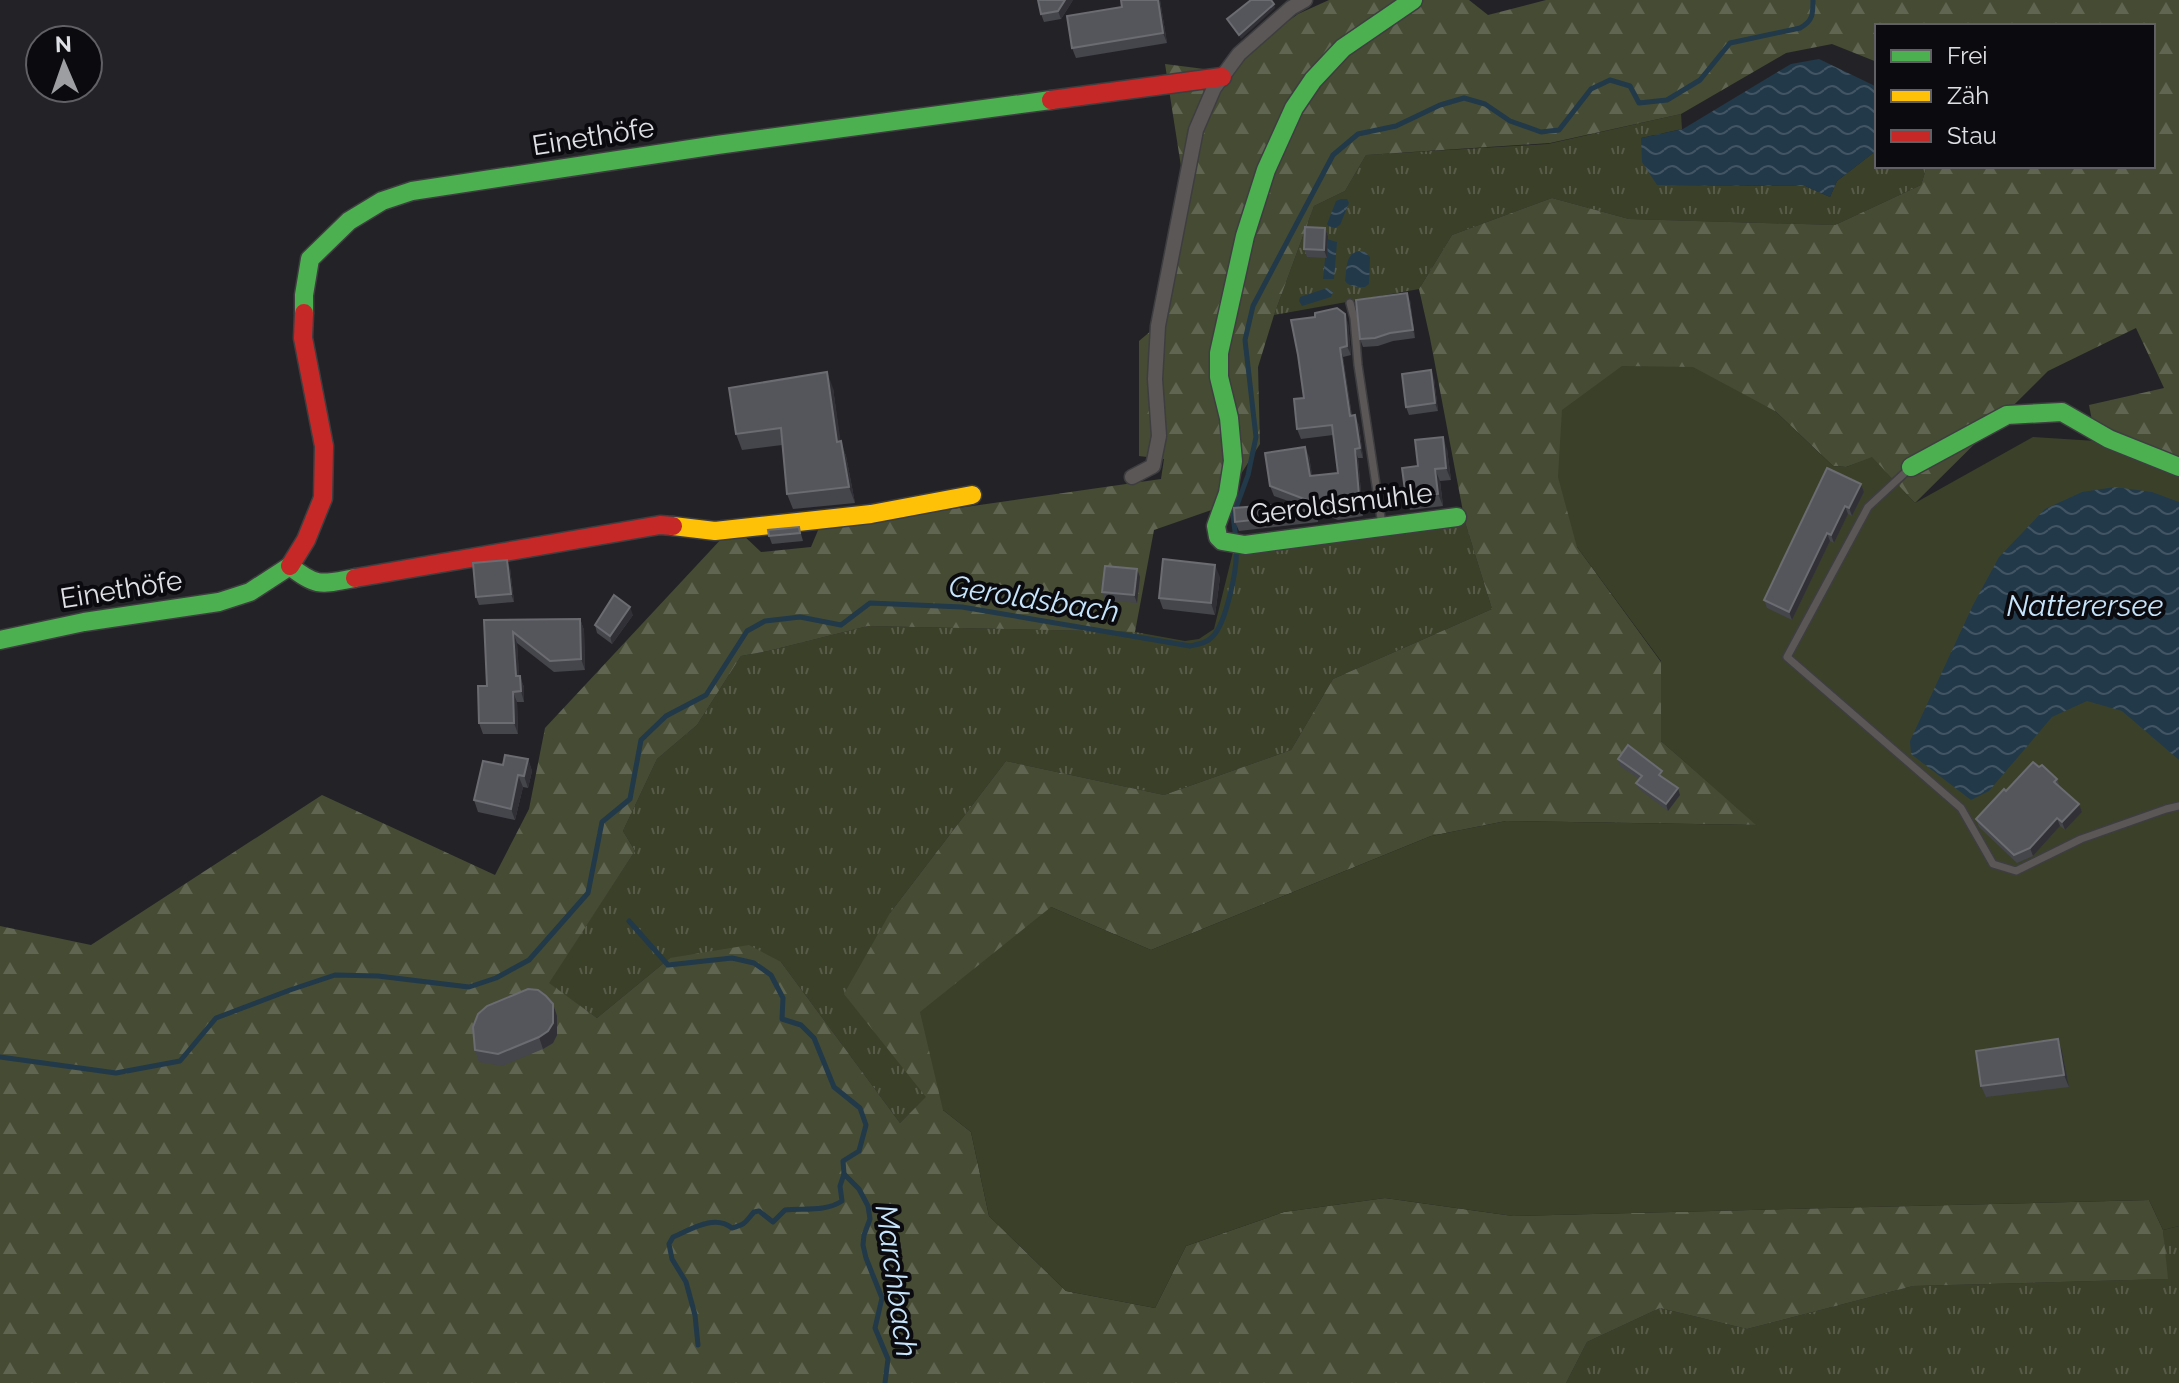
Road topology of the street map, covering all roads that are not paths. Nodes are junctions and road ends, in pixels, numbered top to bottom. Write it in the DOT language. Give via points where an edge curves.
graph roads {
  1 [pos="1413,0"];
  2 [pos="1294,3"];
  3 [pos="1222,77"];
  4 [pos="1350,303"];
  5 [pos="1911,467"];
  6 [pos="2179,467"];
  7 [pos="1132,477"];
  8 [pos="972,495"];
  9 [pos="1457,517"];
  10 [pos="1382,527"];
  11 [pos="290,566"];
  12 [pos="0,640"];
  13 [pos="2179,806"];
  1 -- 10 [label="street, Geroldsmühle" via="1334,57 1297,104 1253,205 1219,352 1218,373 1233,444 1232,472 1216,535 1223,542 1245,545"];
  2 -- 3 [label="street"];
  3 -- 7 [label="street" via="1196,130 1158,326 1159,436 1153,466"];
  3 -- 11 [label="street, Einethöfe" via="702,148 412,191 382,201 349,221 310,259 303,338 324,446 323,498"];
  4 -- 10 [label="lane"];
  5 -- 6 [label="street" via="2007,415 2062,412 2109,439"];
  5 -- 13 [label="lane" via="1868,507 1787,657 1961,808 1993,864 2016,871 2081,839"];
  8 -- 11 [label="street" via="871,514 715,531 660,525 333,582 310,582"];
  9 -- 10 [label="street, Geroldsmühle"];
  11 -- 12 [label="street, Einethöfe" via="250,592 219,602"];
}
